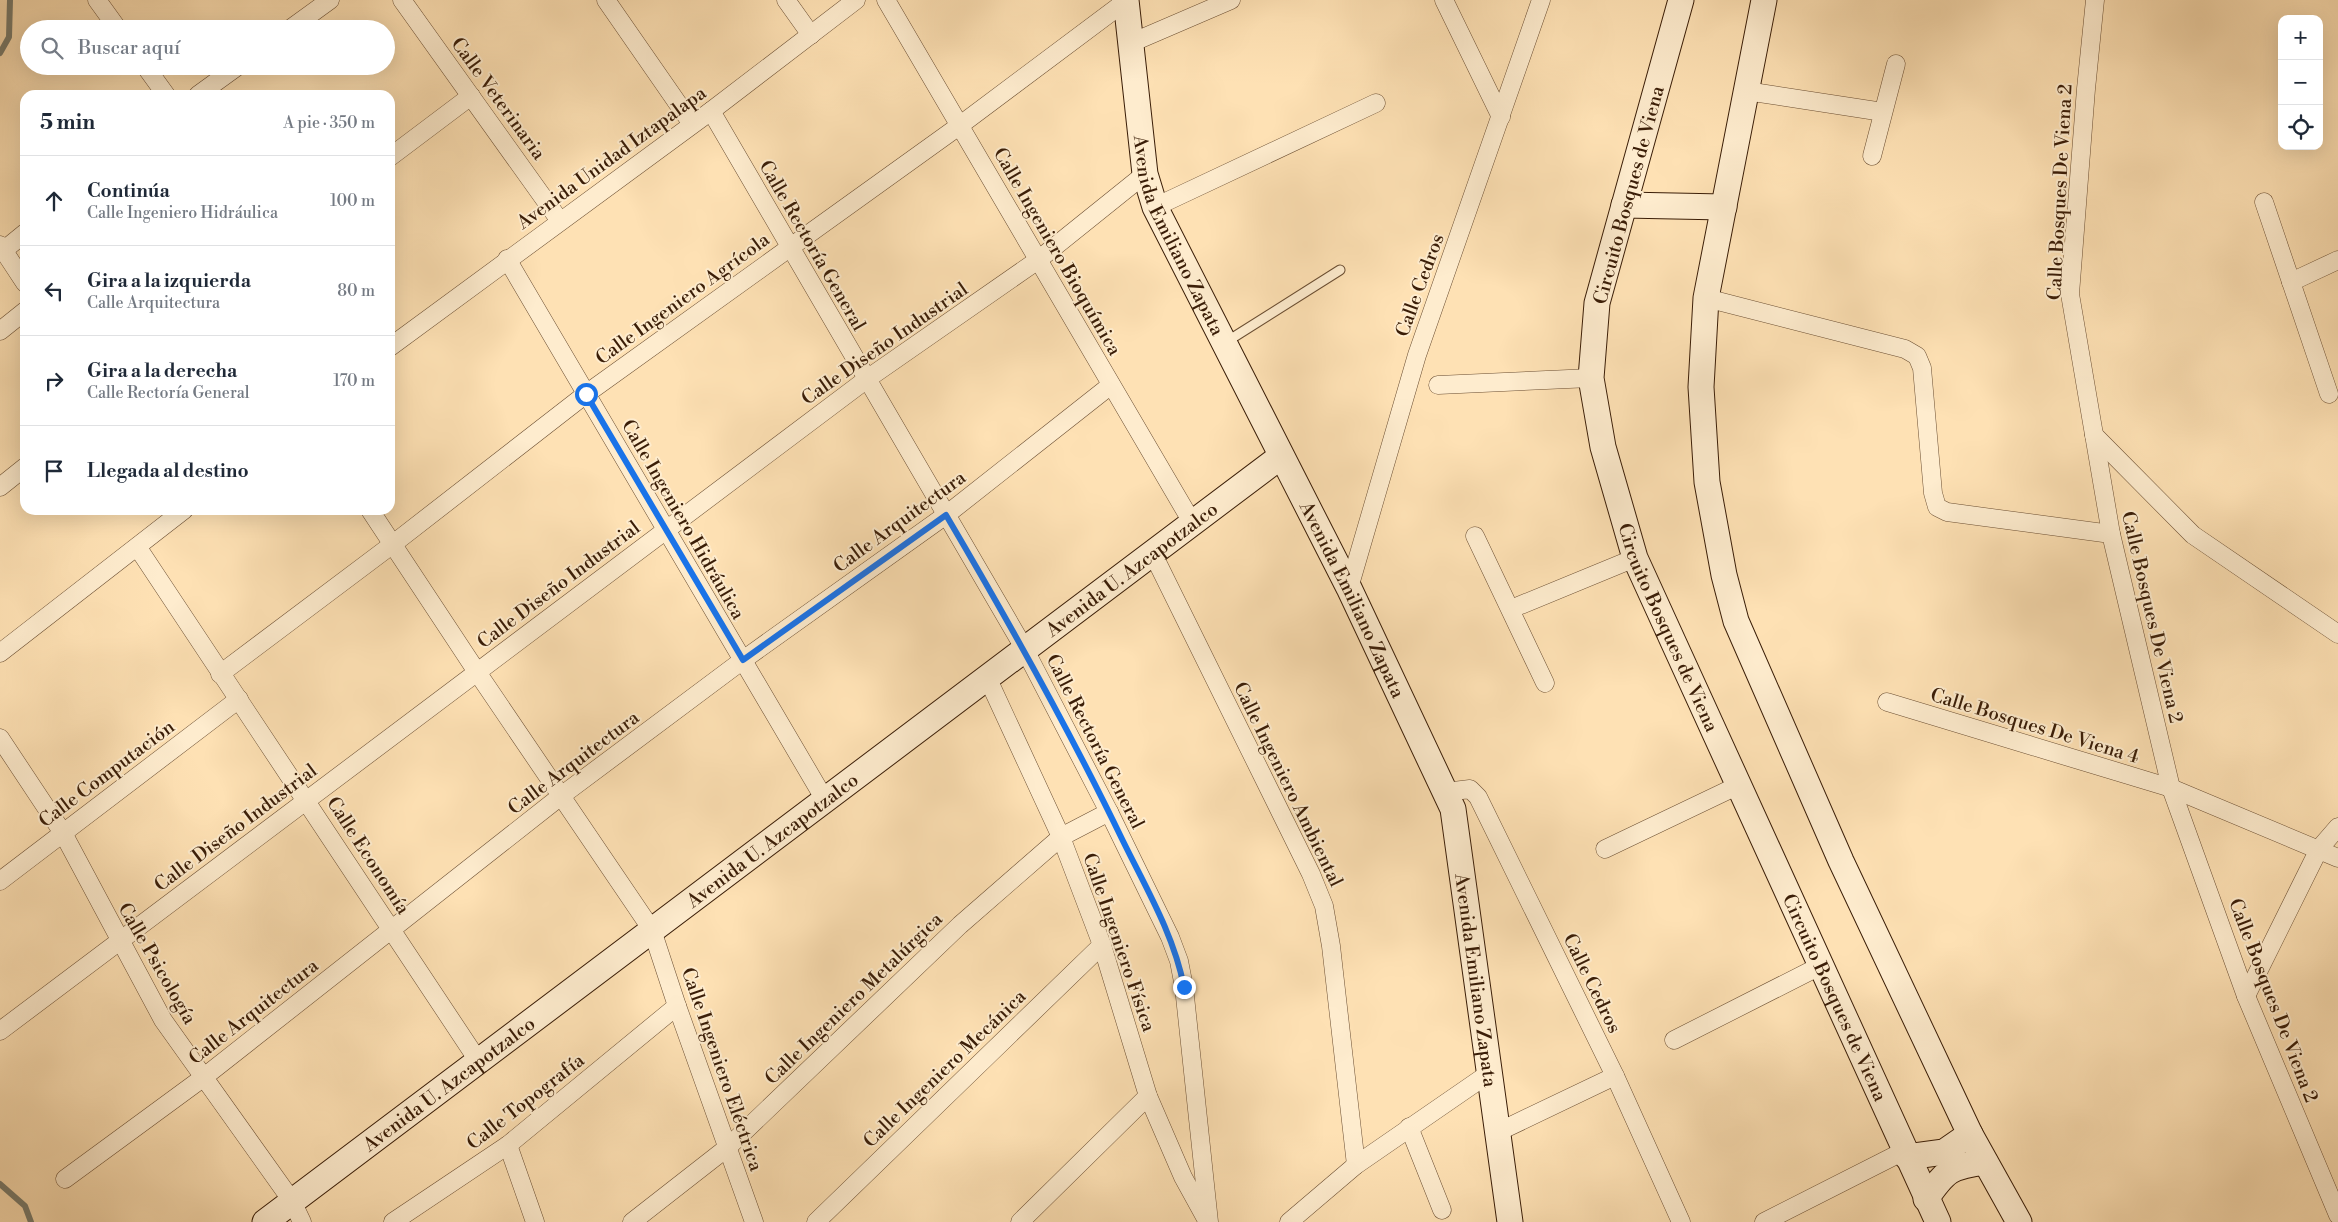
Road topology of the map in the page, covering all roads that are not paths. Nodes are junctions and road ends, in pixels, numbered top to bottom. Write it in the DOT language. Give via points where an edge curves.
graph roads {
  1 [pos="98,0"];
  2 [pos="330,0"];
  3 [pos="402,0"];
  4 [pos="606,0"];
  5 [pos="786,0"];
  6 [pos="856,0"];
  7 [pos="886,0"];
  8 [pos="1126,0"];
  9 [pos="1231,0"];
  10 [pos="1444,0"];
  11 [pos="1541,0"];
  12 [pos="1680,0"];
  13 [pos="1764,0"];
  14 [pos="2095,0"];
  15 [pos="112,20"];
  16 [pos="302,20"];
  17 [pos="811,35"];
  18 [pos="1131,43"];
  19 [pos="1896,64"];
  20 [pos="152,75"];
  21 [pos="226,75"];
  22 [pos="162,90"];
  23 [pos="205,90"];
  24 [pos="1746,91"];
  25 [pos="471,96"];
  26 [pos="1376,103"];
  27 [pos="711,111"];
  28 [pos="1883,112"];
  29 [pos="1501,118"];
  30 [pos="692,124"];
  31 [pos="959,126"];
  32 [pos="395,153"];
  33 [pos="1872,156"];
  34 [pos="1145,174"];
  35 [pos="2264,202"];
  36 [pos="1624,205"];
  37 [pos="1155,207"];
  38 [pos="1724,207"];
  39 [pos="560,220"];
  40 [pos="20,236"];
  41 [pos="790,246"];
  42 [pos="2,248"];
  43 [pos="507,259"];
  44 [pos="1038,260"];
  45 [pos="2338,260"];
  46 [pos="1340,270"];
  47 [pos="20,275"];
  48 [pos="2291,282"];
  49 [pos="1706,298"];
  50 [pos="20,315"];
  51 [pos="0,331"];
  52 [pos="395,343"];
  53 [pos="1224,344"];
  54 [pos="1591,378"];
  55 [pos="867,379"];
  56 [pos="1438,384"];
  57 [pos="1111,385"];
  58 [pos="586,394"];
  59 [pos="2329,394"];
  60 [pos="2094,435"];
  61 [pos="1280,457"];
  62 [pos="20,471"];
  63 [pos="0,487"];
  64 [pos="178,515"];
  65 [pos="373,515"];
  66 [pos="946,515"];
  67 [pos="1193,524"];
  68 [pos="666,529"];
  69 [pos="2111,534"];
  70 [pos="1475,536"];
  71 [pos="393,544"];
  72 [pos="138,548"];
  73 [pos="1154,554"];
  74 [pos="1635,558"];
  75 [pos="1349,588"];
  76 [pos="1511,609"];
  77 [pos="2338,634"];
  78 [pos="2,647"];
  79 [pos="1024,648"];
  80 [pos="743,660"];
  81 [pos="477,672"];
  82 [pos="220,674"];
  83 [pos="987,677"];
  84 [pos="1545,683"];
  85 [pos="238,699"];
  86 [pos="1887,702"];
  87 [pos="0,738"];
  88 [pos="1739,785"];
  89 [pos="2171,788"];
  90 [pos="1445,792"];
  91 [pos="561,796"];
  92 [pos="307,800"];
  93 [pos="825,800"];
  94 [pos="1109,812"];
  95 [pos="2338,827"];
  96 [pos="63,833"];
  97 [pos="1061,837"];
  98 [pos="1605,849"];
  99 [pos="2319,849"];
  100 [pos="2338,858"];
  101 [pos="0,881"];
  102 [pos="391,928"];
  103 [pos="652,930"];
  104 [pos="119,940"];
  105 [pos="1102,945"];
  106 [pos="1820,966"];
  107 [pos="2246,996"];
  108 [pos="677,1006"];
  109 [pos="0,1031"];
  110 [pos="1674,1040"];
  111 [pos="479,1062"];
  112 [pos="1488,1074"];
  113 [pos="1615,1076"];
  114 [pos="204,1077"];
  115 [pos="1148,1096"];
  116 [pos="1409,1127"];
  117 [pos="1498,1132"];
  118 [pos="1970,1134"];
  119 [pos="508,1145"];
  120 [pos="728,1146"];
  121 [pos="1906,1154"];
  122 [pos="1985,1162"];
  123 [pos="1356,1165"];
  124 [pos="64,1179"];
  125 [pos="1926,1199"];
  126 [pos="1442,1210"];
  127 [pos="297,1211"];
  128 [pos="2338,1215"];
  129 [pos="265,1222"];
  130 [pos="393,1222"];
  131 [pos="535,1222"];
  132 [pos="632,1222"];
  133 [pos="754,1222"];
  134 [pos="816,1222"];
  135 [pos="1020,1222"];
  136 [pos="1209,1222"];
  137 [pos="1290,1222"];
  138 [pos="1510,1222"];
  139 [pos="1681,1222"];
  140 [pos="1764,1222"];
  141 [pos="1938,1222"];
  142 [pos="2019,1222"];
  1 -- 15 [label="street"];
  2 -- 16 [label="street"];
  3 -- 25 [label="street, Calle Veterinaria"];
  4 -- 30 [label="street"];
  5 -- 17 [label="street"];
  6 -- 17 [label="street, Avenida Unidad Iztapalapa"];
  7 -- 31 [label="street, Calle Ingeniero Bioquímica"];
  8 -- 18 [label="main road, Avenida Emiliano Zapata"];
  8 -- 31 [label="street, Calle Ingeniero Agrícola"];
  9 -- 18 [label="street"];
  10 -- 29 [label="street"];
  11 -- 29 [label="street, Calle Cedros"];
  12 -- 36 [label="main road, Circuito Bosques de Viena"];
  13 -- 24 [label="main road"];
  14 -- 60 [label="street, Calle Bosques De Viena 2" via="2070,294"];
  17 -- 27 [label="street, Avenida Unidad Iztapalapa"];
  18 -- 34 [label="main road, Avenida Emiliano Zapata"];
  19 -- 28 [label="street"];
  20 -- 22 [label="street"];
  21 -- 23 [label="street"];
  24 -- 28 [label="street"];
  24 -- 38 [label="main road"];
  25 -- 32 [label="street"];
  25 -- 39 [label="street, Calle Veterinaria"];
  26 -- 37 [label="street"];
  27 -- 30 [label="street, Avenida Unidad Iztapalapa"];
  27 -- 41 [label="street, Calle Rectoría General"];
  28 -- 33 [label="street"];
  29 -- 75 [label="street, Calle Cedros" via="1417,355"];
  30 -- 39 [label="street, Avenida Unidad Iztapalapa"];
  31 -- 41 [label="street, Calle Ingeniero Agrícola"];
  31 -- 44 [label="street, Calle Ingeniero Bioquímica"];
  34 -- 37 [label="main road, Avenida Emiliano Zapata"];
  34 -- 44 [label="street, Calle Diseño Industrial"];
  35 -- 48 [label="street"];
  36 -- 38 [label="main road"];
  36 -- 54 [label="main road, Circuito Bosques de Viena" via="1597,302"];
  37 -- 53 [label="main road, Avenida Emiliano Zapata"];
  38 -- 49 [label="main road"];
  39 -- 43 [label="street, Avenida Unidad Iztapalapa"];
  40 -- 42 [label="street"];
  41 -- 55 [label="street, Calle Rectoría General"];
  41 -- 58 [label="street, Calle Ingeniero Agrícola"];
  42 -- 47 [label="street"];
  43 -- 52 [label="street, Avenida Unidad Iztapalapa"];
  43 -- 58 [label="street, Calle Ingeniero Hidráulica"];
  44 -- 55 [label="street, Calle Diseño Industrial"];
  44 -- 57 [label="street, Calle Ingeniero Bioquímica"];
  45 -- 48 [label="street"];
  46 -- 53 [label="lane"];
  48 -- 59 [label="street"];
  49 -- 69 [label="street" via="1905,349 1917,356 1922,368 1933,492 1937,506 1947,512"];
  49 -- 118 [label="main road" via="1701,387 1707,482 1736,621 1841,861"];
  50 -- 51 [label="street"];
  53 -- 61 [label="main road, Avenida Emiliano Zapata"];
  54 -- 56 [label="street"];
  54 -- 74 [label="main road, Circuito Bosques de Viena" via="1603,447"];
  55 -- 66 [label="street, Calle Rectoría General"];
  55 -- 68 [label="street, Calle Diseño Industrial"];
  57 -- 66 [label="street, Calle Arquitectura"];
  57 -- 67 [label="street, Calle Ingeniero Bioquímica"];
  58 -- 68 [label="street, Calle Ingeniero Hidráulica"];
  58 -- 71 [label="street, Calle Ingeniero Agrícola"];
  60 -- 69 [label="street, Calle Bosques De Viena 2"];
  60 -- 77 [label="street" via="2193,535"];
  61 -- 67 [label="main road, Avenida U. Azcapotzalco"];
  61 -- 75 [label="main road, Avenida Emiliano Zapata"];
  62 -- 63 [label="street"];
  64 -- 72 [label="street"];
  65 -- 71 [label="street, Calle Ingeniero Eléctrica"];
  66 -- 79 [label="street, Calle Rectoría General"];
  66 -- 80 [label="street, Calle Arquitectura"];
  67 -- 73 [label="main road, Avenida U. Azcapotzalco"];
  68 -- 80 [label="street, Calle Ingeniero Hidráulica"];
  68 -- 81 [label="street, Calle Diseño Industrial"];
  69 -- 89 [label="street, Calle Bosques De Viena 2"];
  70 -- 76 [label="street"];
  71 -- 81 [label="street, Calle Ingeniero Eléctrica"];
  71 -- 82 [label="street, Calle Ingeniero Agrícola"];
  72 -- 78 [label="street"];
  72 -- 82 [label="street, Calle Economía"];
  73 -- 79 [label="main road, Avenida U. Azcapotzalco"];
  73 -- 123 [label="street, Calle Ingeniero Ambiental" via="1324,906"];
  74 -- 76 [label="street"];
  74 -- 88 [label="main road, Circuito Bosques de Viena"];
  75 -- 90 [label="main road, Avenida Emiliano Zapata"];
  76 -- 84 [label="street"];
  79 -- 83 [label="main road, Avenida U. Azcapotzalco"];
  79 -- 94 [label="street, Calle Rectoría General"];
  80 -- 91 [label="street, Calle Arquitectura"];
  80 -- 93 [label="street, Calle Ingeniero Hidráulica"];
  81 -- 91 [label="street, Calle Ingeniero Eléctrica"];
  81 -- 92 [label="street, Calle Diseño Industrial"];
  82 -- 85 [label="street, Calle Economía"];
  83 -- 93 [label="main road, Avenida U. Azcapotzalco"];
  83 -- 97 [label="street, Calle Ingeniero Física"];
  85 -- 92 [label="street, Calle Economía"];
  85 -- 96 [label="street, Calle Computación"];
  86 -- 89 [label="street, Calle Bosques De Viena 4"];
  87 -- 96 [label="street, Calle Psicología"];
  88 -- 98 [label="street"];
  88 -- 106 [label="main road, Circuito Bosques de Viena"];
  89 -- 99 [label="street, Calle Bosques De Viena 4"];
  89 -- 107 [label="street, Calle Bosques De Viena 2"];
  90 -- 112 [label="main road, Avenida Emiliano Zapata" via="1453,809"];
  90 -- 113 [label="street, Calle Cedros" via="1470,789 1478,797"];
  91 -- 102 [label="street, Calle Arquitectura"];
  91 -- 103 [label="street, Calle Ingeniero Eléctrica"];
  92 -- 102 [label="street, Calle Economía"];
  92 -- 104 [label="street, Calle Diseño Industrial"];
  93 -- 103 [label="main road, Avenida U. Azcapotzalco"];
  94 -- 97 [label="street, Calle Ingeniero Metalúrgica"];
  94 -- 136 [label="street, Calle Rectoría General" via="1179,960"];
  95 -- 99 [label="street"];
  96 -- 101 [label="street, Calle Computación"];
  96 -- 104 [label="street, Calle Psicología"];
  97 -- 105 [label="street, Calle Ingeniero Física"];
  97 -- 120 [label="street, Calle Ingeniero Metalúrgica" via="960,925"];
  99 -- 100 [label="street, Calle Bosques De Viena 4"];
  99 -- 107 [label="street"];
  102 -- 111 [label="street, Calle Economía"];
  102 -- 114 [label="street, Calle Arquitectura"];
  103 -- 108 [label="street, Calle Ingeniero Eléctrica"];
  103 -- 111 [label="main road, Avenida U. Azcapotzalco"];
  104 -- 109 [label="street, Calle Diseño Industrial"];
  104 -- 114 [label="street, Calle Psicología" via="163,1020"];
  105 -- 115 [label="street, Calle Ingeniero Física"];
  105 -- 134 [label="street, Calle Ingeniero Mecánica"];
  106 -- 110 [label="street"];
  106 -- 121 [label="main road, Circuito Bosques de Viena"];
  107 -- 128 [label="street, Calle Bosques De Viena 2"];
  108 -- 119 [label="street, Calle Topografía"];
  108 -- 120 [label="street, Calle Ingeniero Eléctrica"];
  111 -- 127 [label="main road, Avenida U. Azcapotzalco"];
  112 -- 116 [label="street"];
  112 -- 117 [label="main road, Avenida Emiliano Zapata"];
  113 -- 117 [label="street"];
  113 -- 139 [label="street, Calle Cedros"];
  114 -- 124 [label="street, Calle Arquitectura"];
  114 -- 127 [label="street, Calle Psicología"];
  115 -- 135 [label="street"];
  115 -- 136 [label="street, Calle Ingeniero Física" via="1183,1177"];
  116 -- 123 [label="street"];
  116 -- 126 [label="street"];
  117 -- 138 [label="main road, Avenida Emiliano Zapata"];
  118 -- 121 [label="main road" via="1944,1152"];
  118 -- 122 [label="main road"];
  119 -- 130 [label="street, Calle Topografía"];
  119 -- 131 [label="street"];
  120 -- 132 [label="street, Calle Ingeniero Metalúrgica"];
  120 -- 133 [label="street, Calle Ingeniero Eléctrica"];
  121 -- 125 [label="main road, Circuito Bosques de Viena"];
  121 -- 140 [label="street"];
  122 -- 125 [label="main road" via="1951,1168"];
  122 -- 142 [label="main road"];
  123 -- 137 [label="street"];
  125 -- 141 [label="main road, Circuito Bosques de Viena"];
  127 -- 129 [label="main road, Avenida U. Azcapotzalco"];
}
